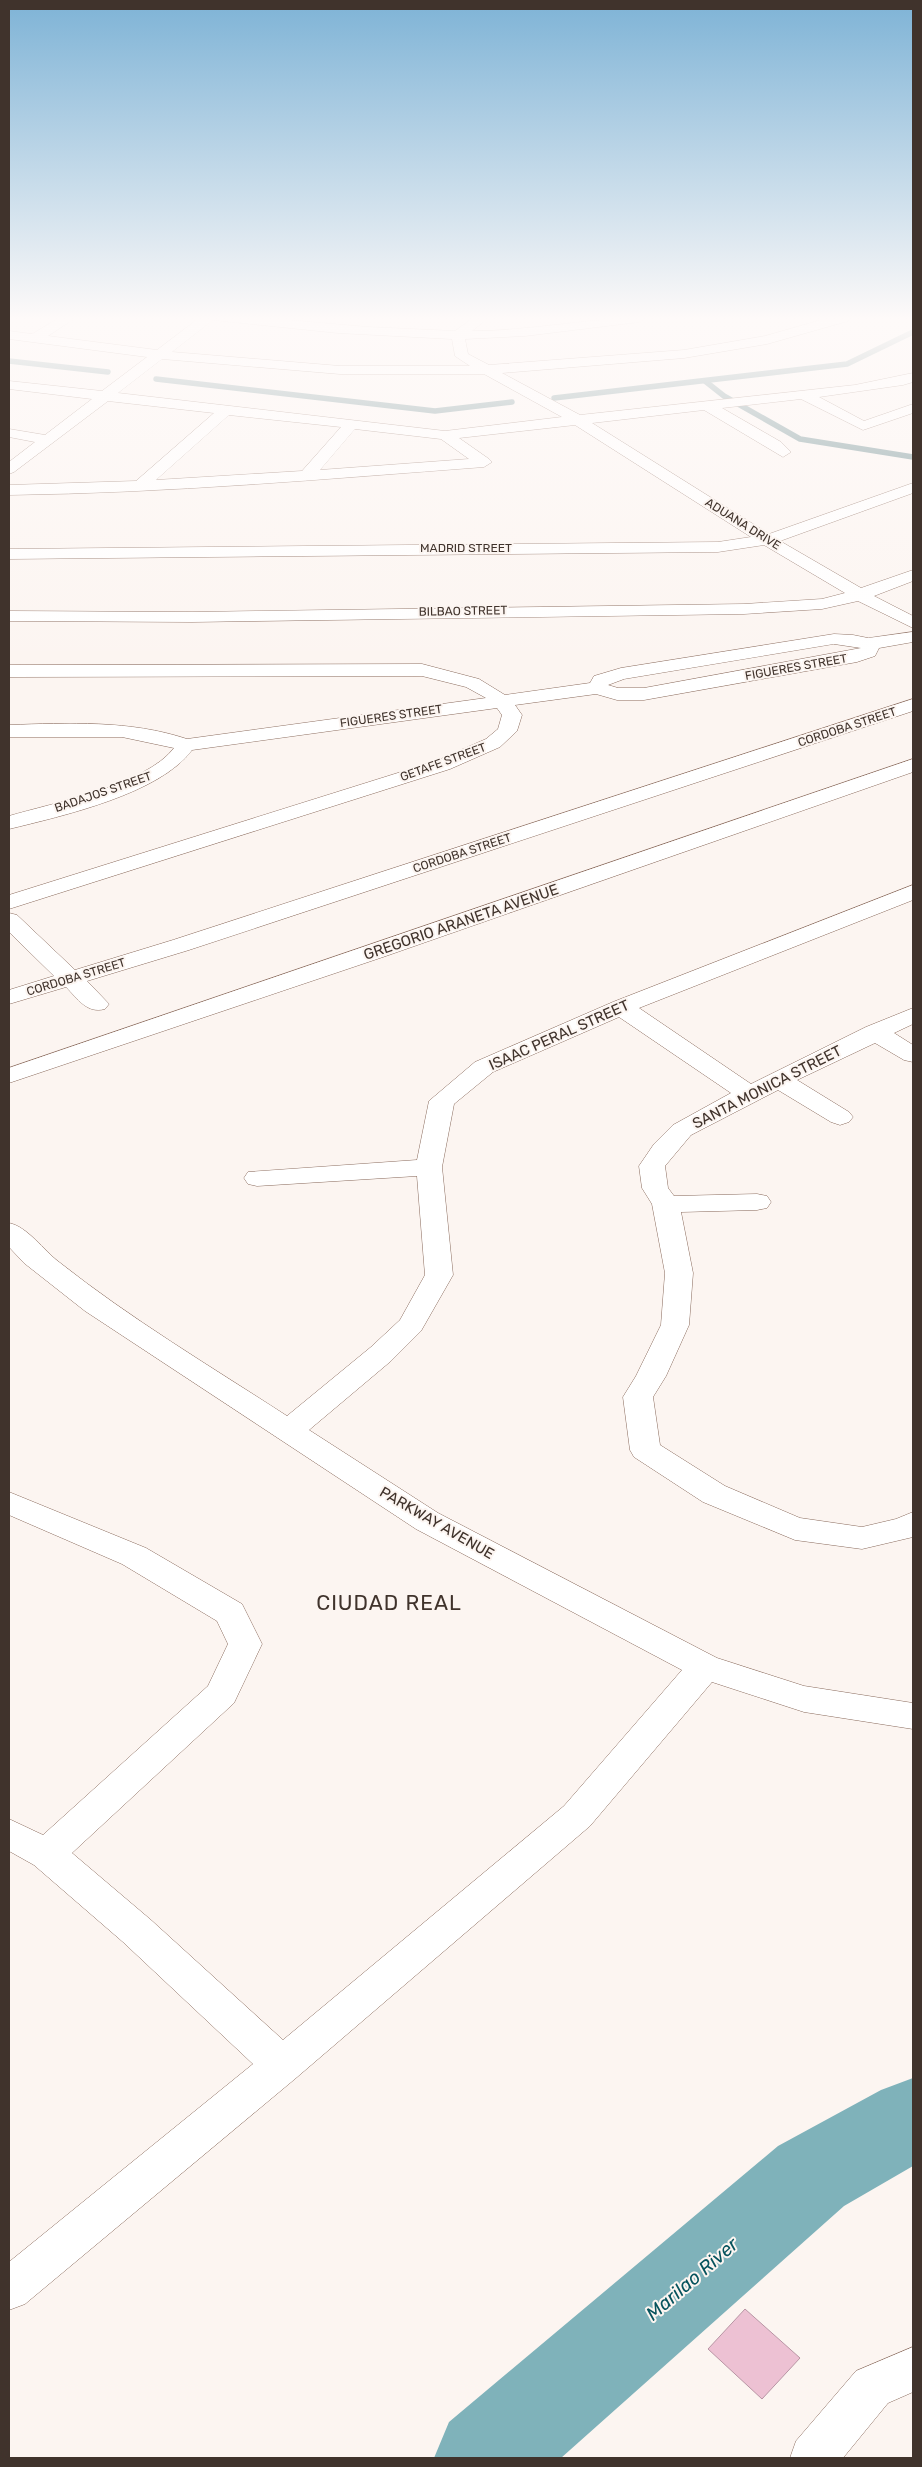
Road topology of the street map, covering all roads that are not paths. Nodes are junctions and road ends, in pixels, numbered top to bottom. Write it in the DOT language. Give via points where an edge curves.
graph roads {
  1 [pos="9,433"];
  2 [pos="57,433"];
  3 [pos="200,433"];
  4 [pos="344,433"];
  5 [pos="427,433"];
  6 [pos="463,433"];
  7 [pos="598,433"];
  8 [pos="756,433"];
  9 [pos="445,435"];
  10 [pos="49,440"];
  11 [pos="783,452"];
  12 [pos="9,468"];
  13 [pos="305,477"];
  14 [pos="138,487"];
  15 [pos="913,488"];
  16 [pos="9,490"];
  17 [pos="767,540"];
  18 [pos="9,554"];
  19 [pos="913,575"];
  20 [pos="860,595"];
  21 [pos="9,616"];
  22 [pos="913,623"];
  23 [pos="913,637"];
  24 [pos="9,671"];
  25 [pos="503,700"];
  26 [pos="913,705"];
  27 [pos="9,731"];
  28 [pos="186,746"];
  29 [pos="913,765"];
  30 [pos="9,823"];
  31 [pos="913,892"];
  32 [pos="9,902"];
  33 [pos="9,920"];
  34 [pos="71,979"];
  35 [pos="9,997"];
  36 [pos="97,1004"];
  37 [pos="621,1007"];
  38 [pos="913,1015"];
  39 [pos="876,1032"];
  40 [pos="913,1056"];
  41 [pos="9,1076"];
  42 [pos="779,1080"];
  43 [pos="749,1094"];
  44 [pos="840,1117"];
  45 [pos="429,1167"];
  46 [pos="258,1178"];
  47 [pos="757,1202"];
  48 [pos="666,1204"];
  49 [pos="9,1231"];
  50 [pos="288,1431"];
  51 [pos="9,1503"];
  52 [pos="913,1523"];
  53 [pos="705,1667"];
  54 [pos="913,1716"];
  55 [pos="9,1834"];
  56 [pos="47,1854"];
  57 [pos="282,2065"];
  58 [pos="9,2290"];
  59 [pos="913,2369"];
  60 [pos="813,2458"];
  1 -- 10 [label="street"];
  2 -- 10 [label="street"];
  3 -- 14 [label="street"];
  4 -- 13 [label="street"];
  5 -- 9 [label="street"];
  6 -- 9 [label="street"];
  7 -- 17 [label="street, ADUANA DRIVE"];
  8 -- 11 [label="street"];
  9 -- 13 [label="street" via="484,462"];
  10 -- 12 [label="street"];
  13 -- 14 [label="street"];
  14 -- 16 [label="street"];
  15 -- 17 [label="street, MADRID STREET"];
  17 -- 18 [label="street, MADRID STREET" via="718,547"];
  17 -- 20 [label="street, ADUANA DRIVE"];
  19 -- 20 [label="street, BILBAO STREET"];
  20 -- 21 [label="street, BILBAO STREET" via="822,604 744,609 192,617"];
  20 -- 22 [label="street, ADUANA DRIVE"];
  23 -- 25 [label="street, FIGUERES STREET" via="867,644 869,652 857,656 644,694 617,694 597,688"];
  24 -- 25 [label="street" via="422,670 475,683"];
  25 -- 28 [label="street, FIGUERES STREET"];
  25 -- 32 [label="street, GETAFE STREET" via="512,714 507,731 475,753"];
  26 -- 34 [label="street, CORDOBA STREET" via="181,946"];
  27 -- 28 [label="street" via="133,732 156,735"];
  28 -- 30 [label="street, BADAJOS STREET" via="182,755 154,776"];
  29 -- 41 [label="street, GREGORIO ARANETA AVENUE"];
  31 -- 37 [label="street, ISAAC PERAL STREET"];
  33 -- 34 [label="street"];
  34 -- 35 [label="street, CORDOBA STREET"];
  34 -- 36 [label="street"];
  37 -- 43 [label="street"];
  37 -- 45 [label="street, ISAAC PERAL STREET" via="484,1068 442,1101"];
  38 -- 39 [label="street, SANTA MONICA STREET"];
  39 -- 40 [label="street"];
  39 -- 42 [label="street, SANTA MONICA STREET"];
  42 -- 43 [label="street, SANTA MONICA STREET"];
  42 -- 44 [label="street"];
  43 -- 48 [label="street, SANTA MONICA STREET" via="682,1130 663,1150 652,1166 655,1188"];
  45 -- 46 [label="street"];
  45 -- 50 [label="street, ISAAC PERAL STREET" via="439,1276 412,1325 382,1354"];
  47 -- 48 [label="street"];
  48 -- 52 [label="street, SANTA MONICA STREET" via="679,1284 675,1324 638,1396 645,1450 714,1494 795,1529 862,1538 906,1528"];
  49 -- 50 [label="street, PARKWAY AVENUE" via="34,1257 94,1305"];
  50 -- 53 [label="street, PARKWAY AVENUE" via="426,1521"];
  51 -- 56 [label="street" via="134,1556 214,1603 230,1613 245,1644 222,1694"];
  53 -- 54 [label="street, PARKWAY AVENUE" via="804,1699"];
  53 -- 57 [label="street" via="578,1816"];
  55 -- 56 [label="street"];
  56 -- 57 [label="street" via="137,1931"];
  57 -- 58 [label="street"];
  59 -- 60 [label="street" via="872,2387"];
}
